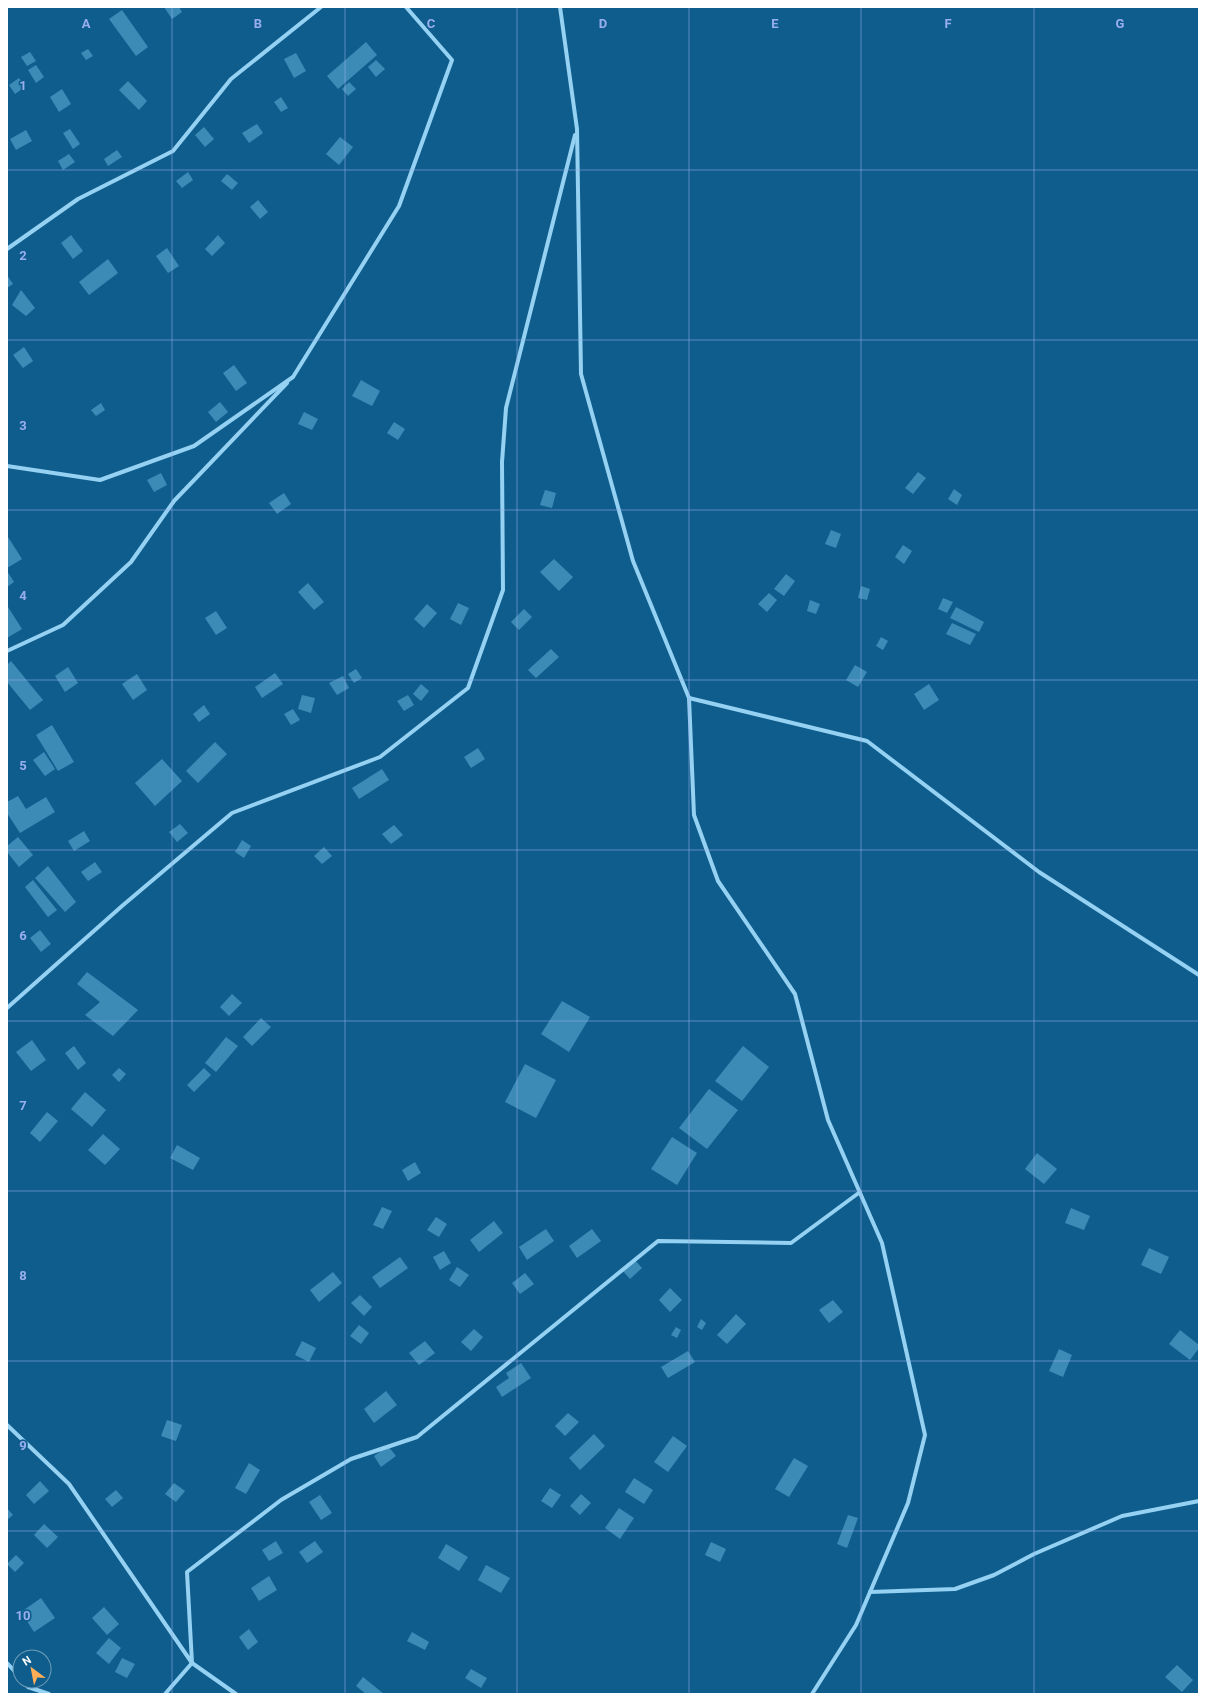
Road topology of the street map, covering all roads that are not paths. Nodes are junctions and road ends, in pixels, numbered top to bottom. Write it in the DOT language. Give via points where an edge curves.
graph roads {
  1 [pos="321,7"];
  2 [pos="406,7"];
  3 [pos="560,7"];
  4 [pos="577,129"];
  5 [pos="7,248"];
  6 [pos="293,377"];
  7 [pos="7,466"];
  8 [pos="7,650"];
  9 [pos="689,698"];
  10 [pos="1199,975"];
  11 [pos="7,1008"];
  12 [pos="860,1192"];
  13 [pos="7,1425"];
  14 [pos="1199,1501"];
  15 [pos="870,1592"];
  16 [pos="192,1663"];
  17 [pos="34,1689"];
  18 [pos="49,1694"];
  19 [pos="165,1694"];
  20 [pos="236,1694"];
  21 [pos="812,1694"];
  1 -- 5 [label="street" via="231,79 173,151 78,199"];
  2 -- 6 [label="street" via="452,60 399,206"];
  3 -- 4 [label="street"];
  4 -- 9 [label="street" via="580,374 633,561"];
  4 -- 11 [label="street" via="506,408 502,462 503,590 468,688 380,756 232,813"];
  6 -- 7 [label="street" via="194,446 100,480"];
  6 -- 8 [label="street" via="174,501 131,562 63,625"];
  9 -- 10 [label="street" via="867,741 1039,872"];
  9 -- 12 [label="street" via="694,816 718,880 795,994 828,1120"];
  12 -- 15 [label="street" via="882,1243 926,1435 908,1503"];
  12 -- 16 [label="street" via="792,1243 658,1241 418,1437 352,1459 281,1500 187,1572"];
  13 -- 16 [label="street" via="69,1484"];
  14 -- 15 [label="street" via="1122,1516 1034,1554 994,1575 955,1589"];
  15 -- 21 [label="street" via="856,1625"];
  16 -- 19 [label="street"];
  16 -- 20 [label="street"];
  17 -- 18 [label="street"];
}
